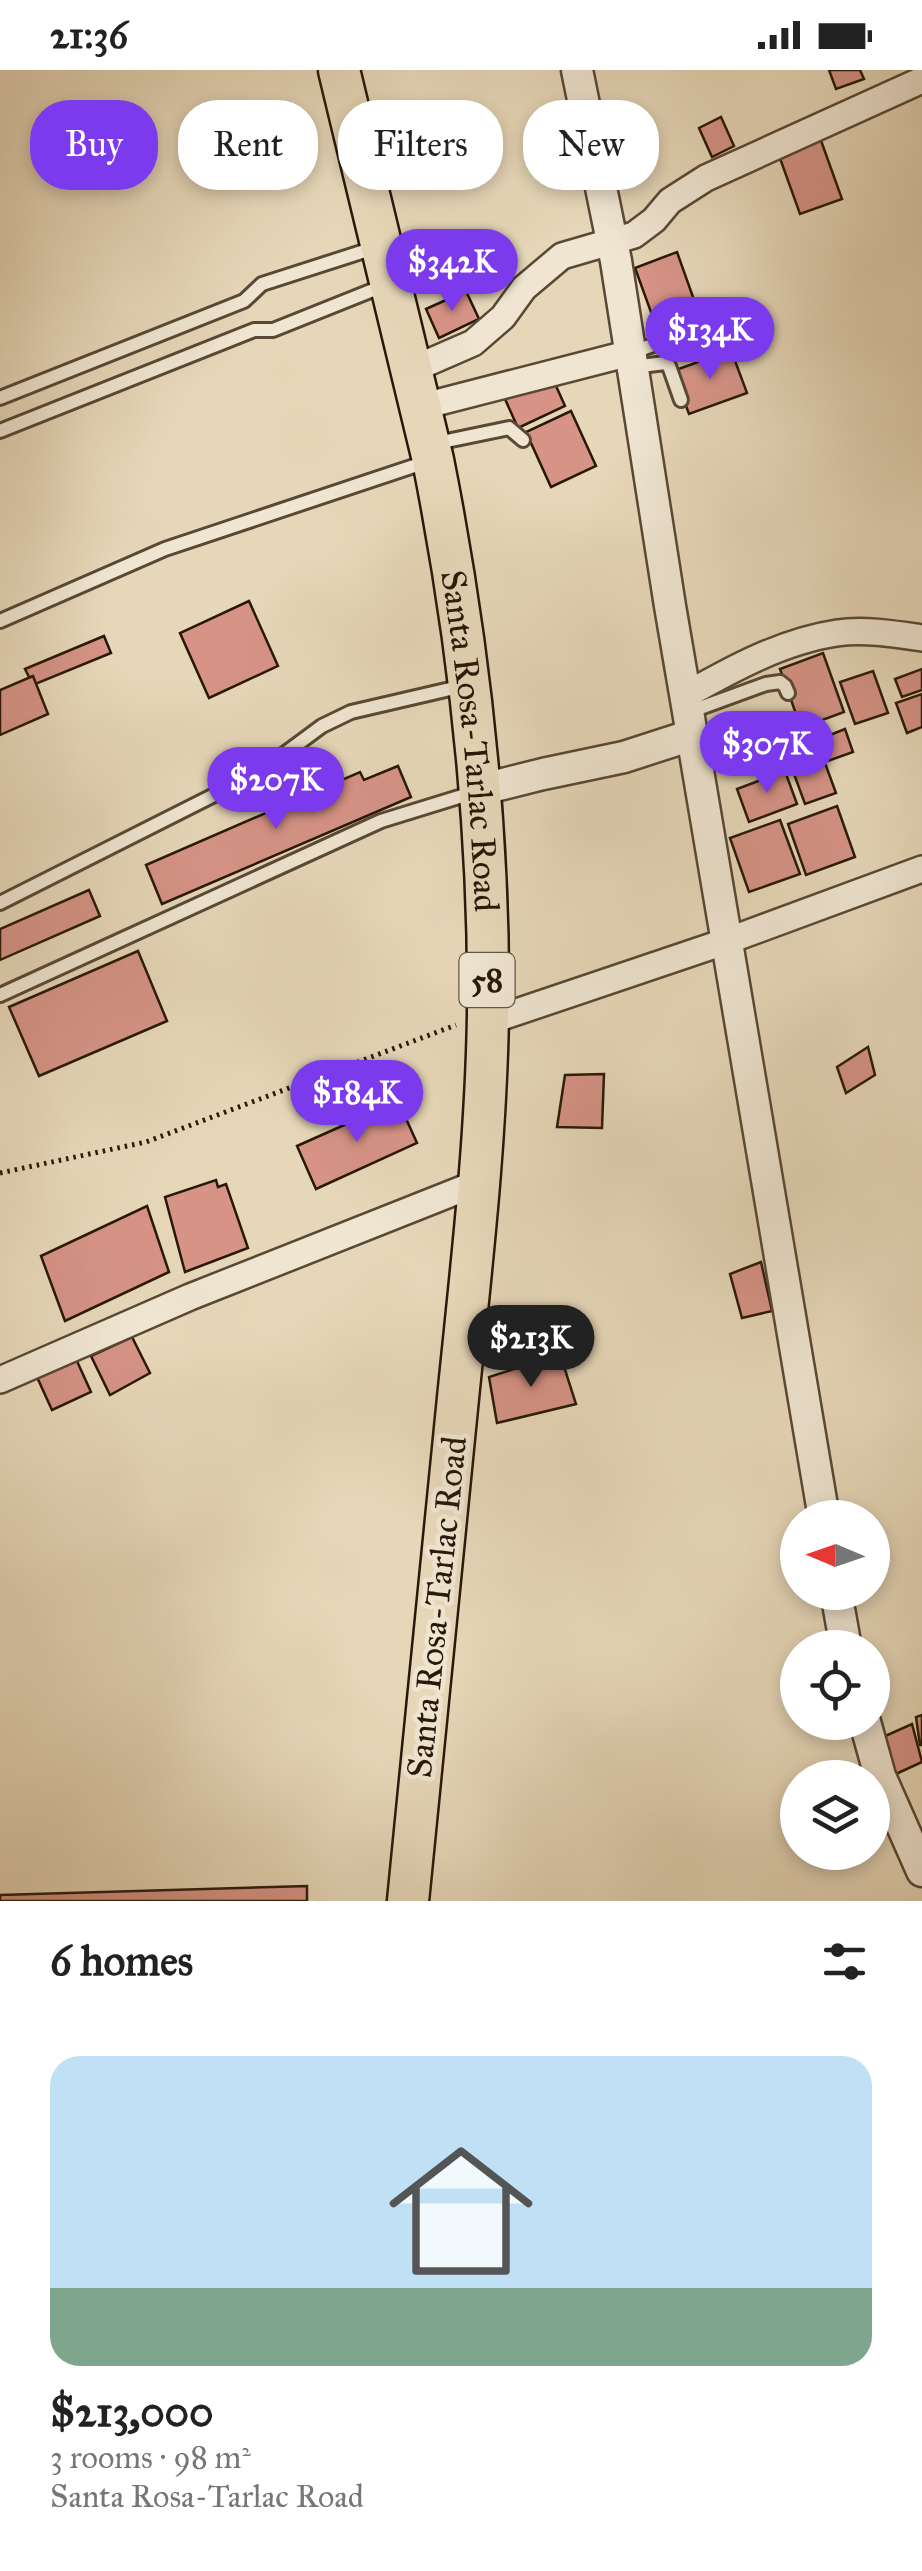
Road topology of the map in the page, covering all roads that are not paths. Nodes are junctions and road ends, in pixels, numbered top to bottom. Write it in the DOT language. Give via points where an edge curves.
graph roads {
  1 [pos="338,70"];
  2 [pos="577,70"];
  3 [pos="922,80"];
  4 [pos="613,242"];
  5 [pos="386,265"];
  6 [pos="667,340"];
  7 [pos="632,360"];
  8 [pos="0,398"];
  9 [pos="681,400"];
  10 [pos="424,420"];
  11 [pos="0,431"];
  12 [pos="522,440"];
  13 [pos="0,621"];
  14 [pos="922,638"];
  15 [pos="470,684"];
  16 [pos="788,693"];
  17 [pos="689,714"];
  18 [pos="479,790"];
  19 [pos="922,869"];
  20 [pos="0,903"];
  21 [pos="728,942"];
  22 [pos="0,995"];
  23 [pos="488,1018"];
  24 [pos="480,1182"];
  25 [pos="0,1380"];
  26 [pos="821,1500"];
  27 [pos="870,1740"];
  28 [pos="922,1871"];
  29 [pos="408,1901"];
  1 -- 5 [label="highway, Santa Rosa-Tarlac Road / 58"];
  2 -- 4 [label="street"];
  3 -- 4 [label="street" via="706,178 634,235"];
  4 -- 7 [label="street"];
  4 -- 10 [label="street" via="562,256 544,269 473,343"];
  5 -- 8 [label="lane" via="262,284 244,301"];
  5 -- 10 [label="highway, Santa Rosa-Tarlac Road / 58"];
  5 -- 11 [label="lane" via="273,330 254,330"];
  6 -- 7 [label="lane"];
  7 -- 9 [label="lane" via="669,366"];
  7 -- 10 [label="street"];
  7 -- 17 [label="street"];
  10 -- 12 [label="lane" via="509,428"];
  10 -- 13 [label="lane" via="165,550"];
  10 -- 15 [label="highway, Santa Rosa-Tarlac Road / 58"];
  14 -- 17 [label="street" via="838,633 800,642 751,660"];
  15 -- 18 [label="highway, Santa Rosa-Tarlac Road / 58"];
  15 -- 20 [label="lane" via="352,712 240,782"];
  16 -- 17 [label="lane" via="780,682 766,684"];
  17 -- 18 [label="street" via="624,757"];
  17 -- 21 [label="street"];
  18 -- 22 [label="lane" via="382,821"];
  18 -- 23 [label="highway, Santa Rosa-Tarlac Road / 58"];
  19 -- 21 [label="street"];
  21 -- 23 [label="street"];
  21 -- 26 [label="street"];
  23 -- 24 [label="highway, Santa Rosa-Tarlac Road / 58"];
  24 -- 25 [label="street"];
  24 -- 29 [label="highway, Santa Rosa-Tarlac Road / 58"];
  27 -- 28 [label="street"];
}
